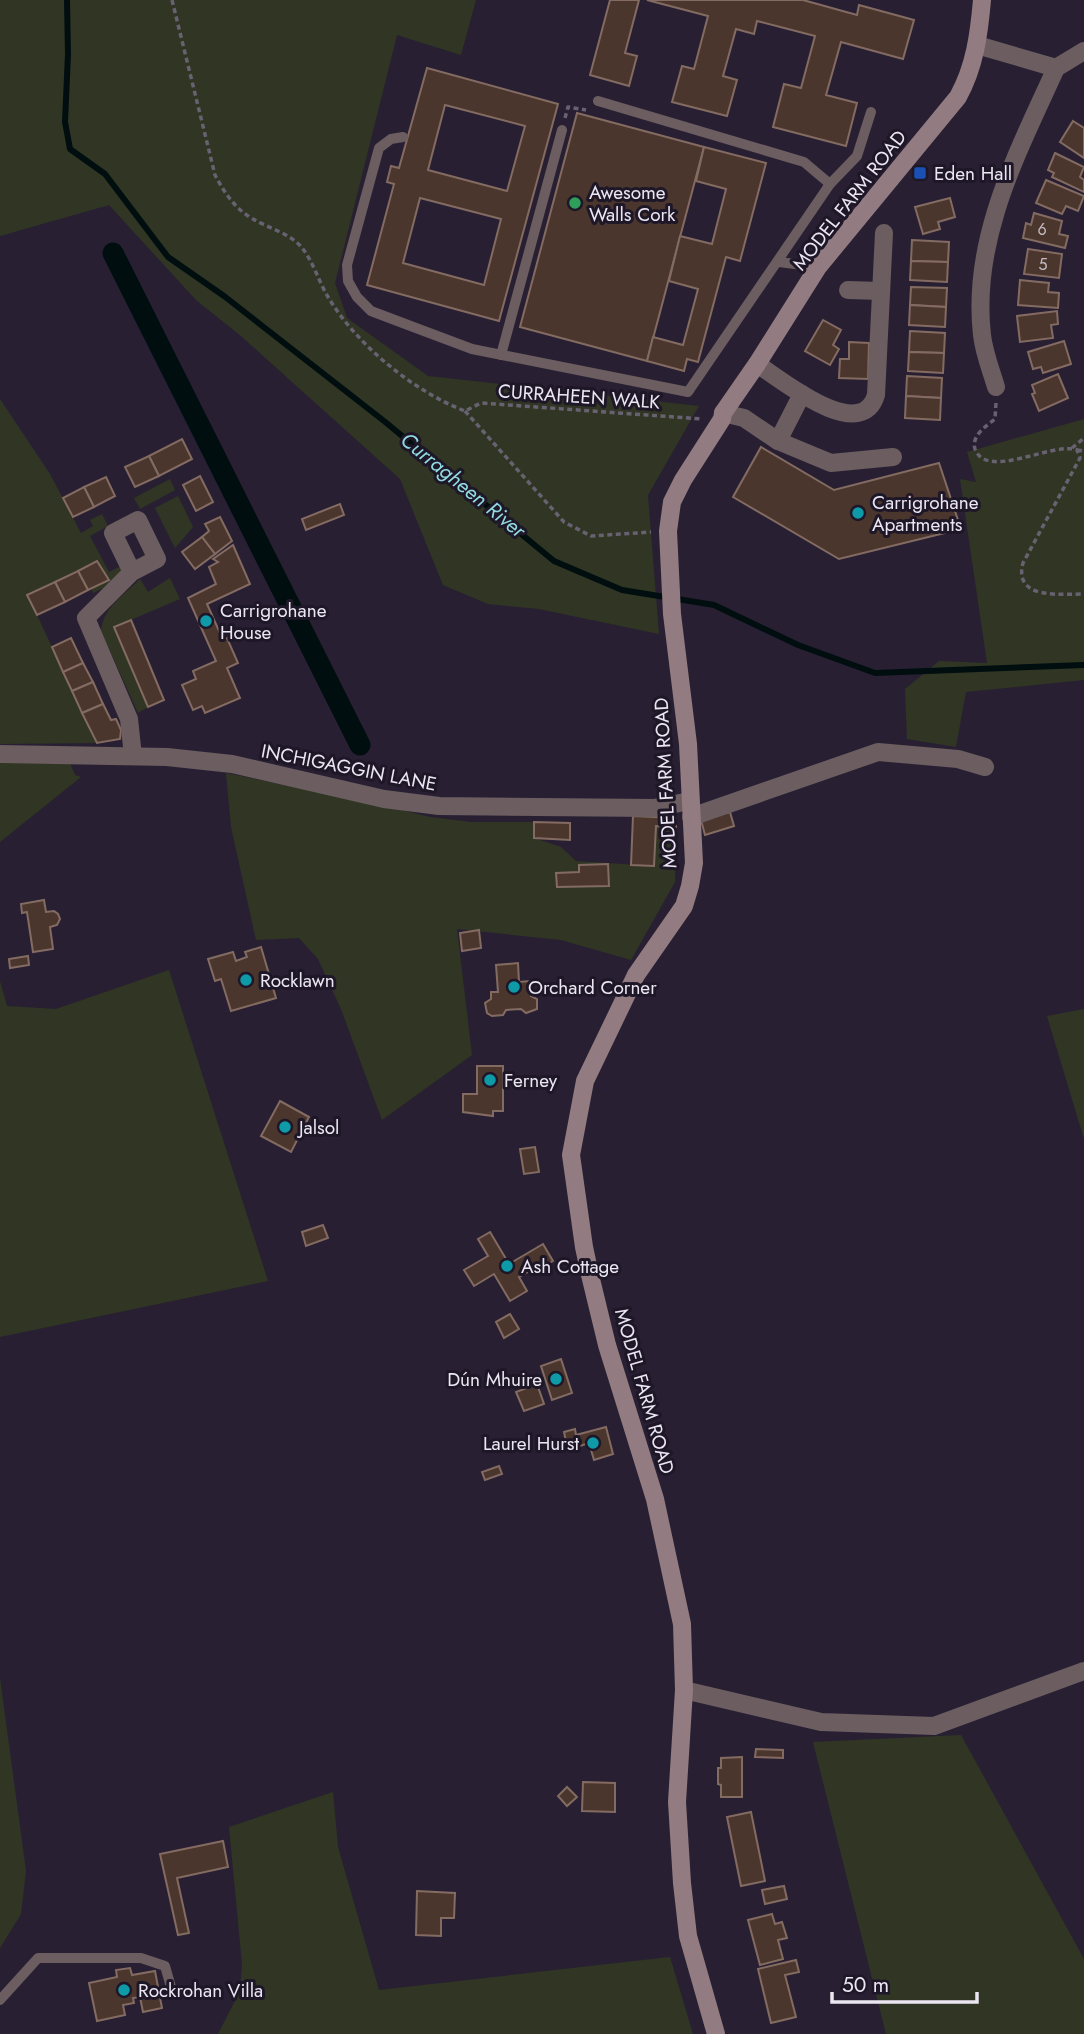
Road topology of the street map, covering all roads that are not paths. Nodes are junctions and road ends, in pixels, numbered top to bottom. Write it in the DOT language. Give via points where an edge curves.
graph roads {
  1 [pos="982,0"];
  2 [pos="977,45"];
  3 [pos="1084,51"];
  4 [pos="1056,68"];
  5 [pos="598,102"];
  6 [pos="871,112"];
  7 [pos="562,130"];
  8 [pos="403,138"];
  9 [pos="830,184"];
  10 [pos="884,233"];
  11 [pos="779,262"];
  12 [pos="818,267"];
  13 [pos="848,290"];
  14 [pos="881,291"];
  15 [pos="501,355"];
  16 [pos="757,364"];
  17 [pos="996,387"];
  18 [pos="803,394"];
  19 [pos="722,416"];
  20 [pos="778,441"];
  21 [pos="893,457"];
  22 [pos="132,572"];
  23 [pos="0,754"];
  24 [pos="133,756"];
  25 [pos="985,767"];
  26 [pos="691,809"];
  27 [pos="1084,1671"];
  28 [pos="684,1690"];
  29 [pos="172,1987"];
  30 [pos="0,2000"];
  31 [pos="716,2034"];
  1 -- 2 [label="main road, MODEL FARM ROAD"];
  2 -- 4 [label="street"];
  2 -- 12 [label="main road, MODEL FARM ROAD" via="958,97"];
  3 -- 4 [label="street"];
  4 -- 17 [label="street" via="1009,173 987,242 982,333"];
  5 -- 9 [label="lane" via="804,162"];
  6 -- 9 [label="lane" via="857,156"];
  7 -- 15 [label="lane"];
  8 -- 15 [label="lane" via="391,139 379,148 347,265 348,281 371,311 472,349"];
  9 -- 11 [label="lane"];
  10 -- 14 [label="street"];
  11 -- 12 [label="lane"];
  11 -- 15 [label="lane" via="688,393"];
  12 -- 16 [label="main road, MODEL FARM ROAD"];
  13 -- 14 [label="street"];
  14 -- 18 [label="street" via="876,395 870,407 862,412 839,411"];
  16 -- 18 [label="street"];
  16 -- 19 [label="main road, MODEL FARM ROAD"];
  18 -- 20 [label="street"];
  19 -- 20 [label="street" via="744,418"];
  19 -- 26 [label="main road, MODEL FARM ROAD" via="682,480 672,502 668,531"];
  20 -- 21 [label="street" via="831,463"];
  22 -- 24 [label="street" via="86,618 129,719"];
  23 -- 24 [label="street, INCHIGAGGIN LANE"];
  24 -- 26 [label="street, INCHIGAGGIN LANE" via="232,764 384,799 439,806"];
  25 -- 26 [label="street, INCHIGAGGIN LANE" via="878,751"];
  26 -- 28 [label="main road, MODEL FARM ROAD" via="694,863 684,906 636,975 590,1071 570,1155 590,1275 655,1499 682,1624"];
  27 -- 28 [label="street" via="934,1726 821,1722"];
  28 -- 31 [label="main road, MODEL FARM ROAD" via="677,1802 682,1883 688,1936"];
  29 -- 30 [label="lane" via="165,1966 141,1958 38,1958"];
}
